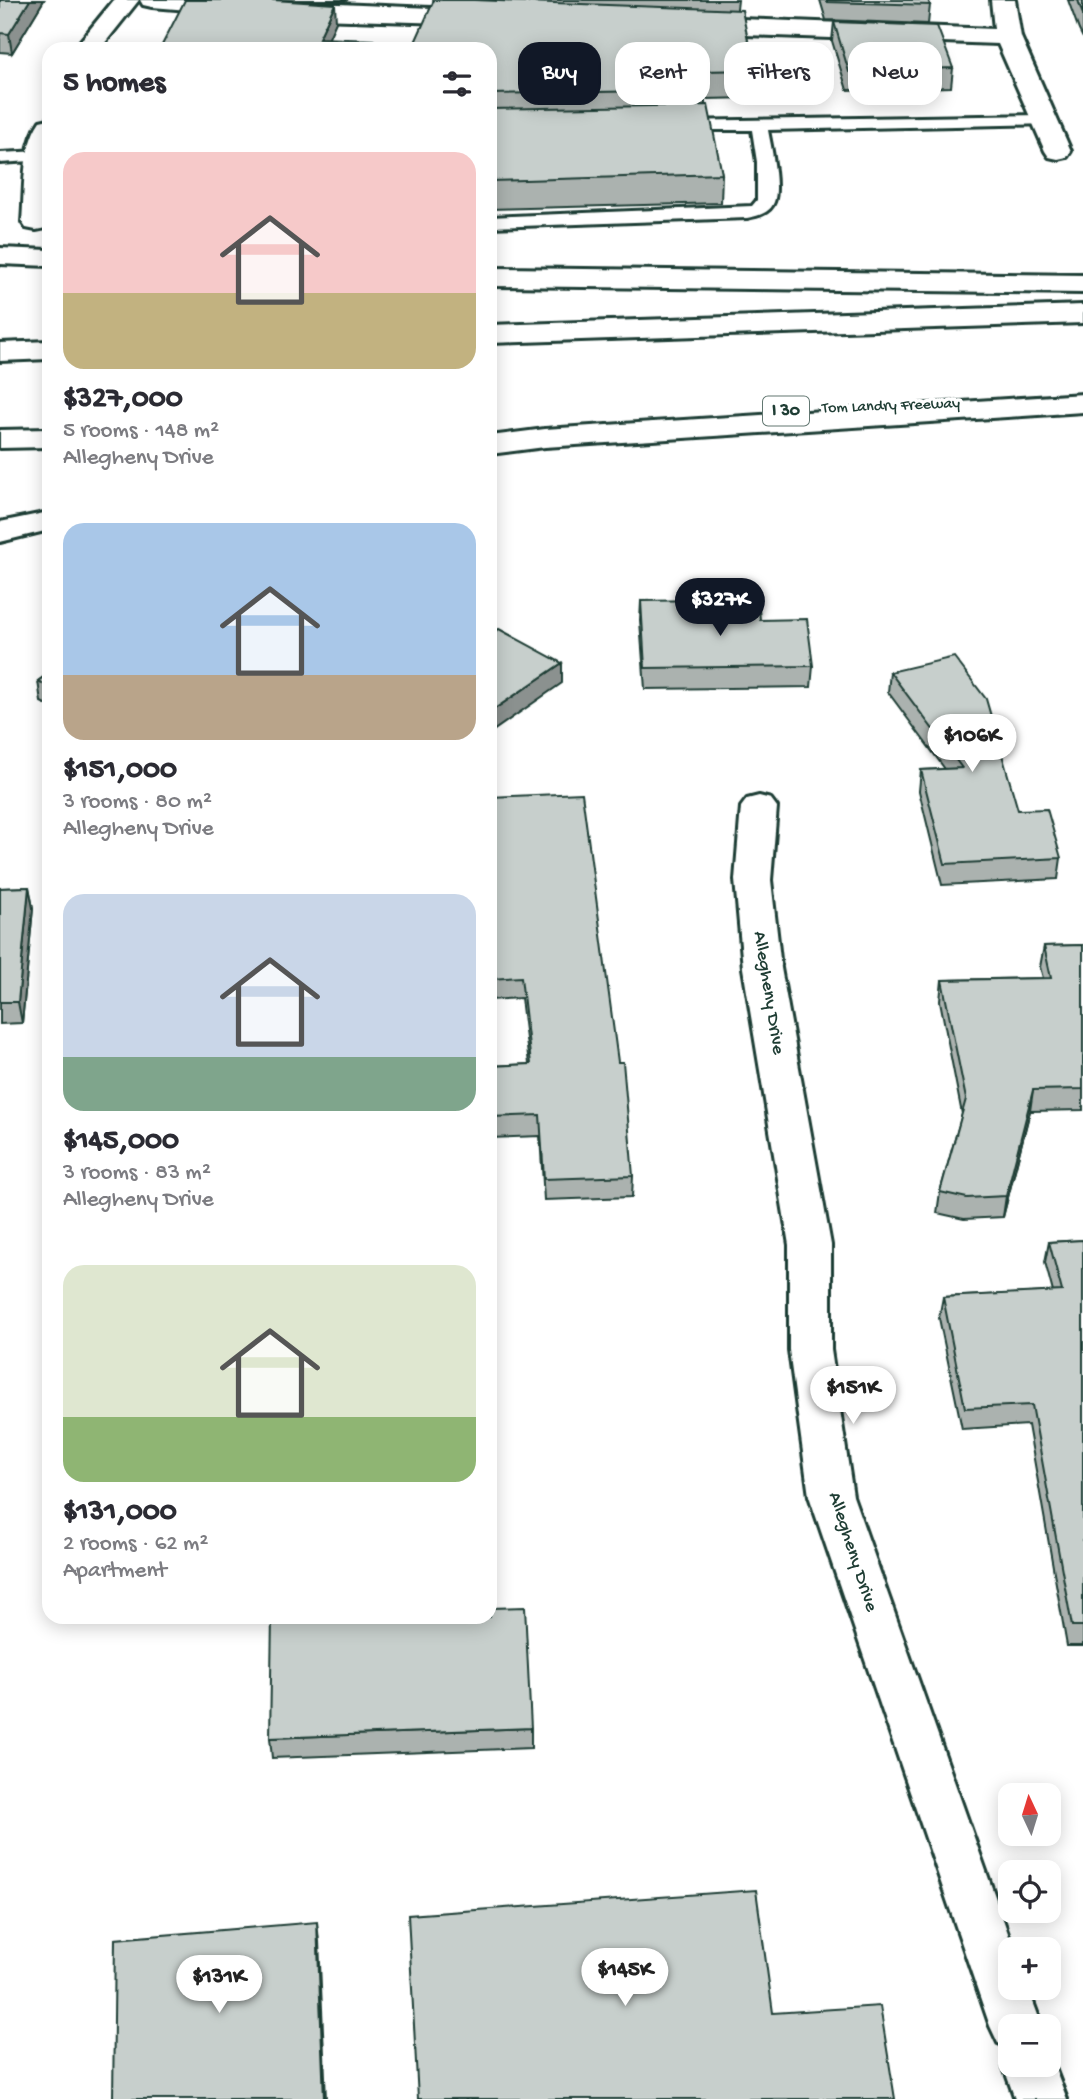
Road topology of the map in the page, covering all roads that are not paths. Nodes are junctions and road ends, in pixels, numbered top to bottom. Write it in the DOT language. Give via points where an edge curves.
graph roads {
  1 [pos="127,0"];
  2 [pos="152,0"];
  3 [pos="1003,0"];
  4 [pos="495,18"];
  5 [pos="661,24"];
  6 [pos="1008,37"];
  7 [pos="93,42"];
  8 [pos="1044,120"];
  9 [pos="759,125"];
  10 [pos="667,126"];
  11 [pos="42,144"];
  12 [pos="1058,150"];
  13 [pos="0,158"];
  14 [pos="497,222"];
  15 [pos="0,256"];
  16 [pos="42,258"];
  17 [pos="497,277"];
  18 [pos="1083,284"];
  19 [pos="1083,314"];
  20 [pos="497,334"];
  21 [pos="42,350"];
  22 [pos="0,352"];
  23 [pos="1083,401"];
  24 [pos="497,422"];
  25 [pos="42,438"];
  26 [pos="0,439"];
  27 [pos="497,443"];
  28 [pos="42,523"];
  29 [pos="0,532"];
  30 [pos="759,807"];
  31 [pos="1012,2014"];
  32 [pos="1033,2077"];
  33 [pos="1041,2099"];
  1 -- 7 [label="main road"];
  2 -- 4 [label="main road"];
  3 -- 6 [label="main road"];
  5 -- 6 [label="main road"];
  6 -- 8 [label="main road"];
  8 -- 9 [label="lane"];
  8 -- 12 [label="main road"];
  9 -- 10 [label="lane"];
  9 -- 14 [label="lane" via="766,162 766,201 758,210"];
  11 -- 13 [label="lane"];
  15 -- 16 [label="main road"];
  17 -- 18 [label="main road"];
  19 -- 20 [label="main road"];
  21 -- 22 [label="main road"];
  23 -- 24 [label="main road, Tom Landry Freeway / I 30"];
  23 -- 27 [label="main road"];
  25 -- 26 [label="main road"];
  28 -- 29 [label="main road"];
  30 -- 31 [label="main road, Allegheny Drive" via="752,880 810,1245 810,1350 831,1496"];
  32 -- 33 [label="main road"];
}
